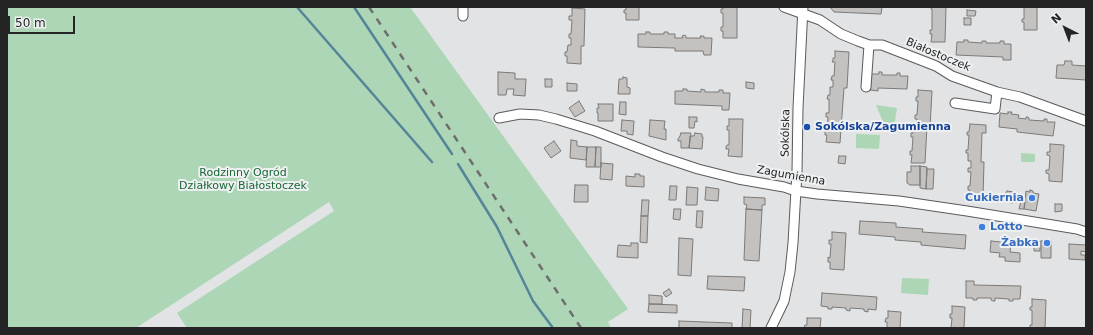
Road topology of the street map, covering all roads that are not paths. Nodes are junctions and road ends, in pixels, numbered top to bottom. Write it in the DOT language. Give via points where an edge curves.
graph roads {
  1 [pos="784,7"];
  2 [pos="802,10"];
  3 [pos="869,45"];
  4 [pos="866,87"];
  5 [pos="997,92"];
  6 [pos="956,103"];
  7 [pos="499,118"];
  8 [pos="1086,121"];
  9 [pos="796,191"];
  10 [pos="1086,232"];
  11 [pos="771,328"];
  1 -- 2 [label="street, Białostoczek"];
  2 -- 3 [label="street, Białostoczek" via="842,34"];
  2 -- 9 [label="street, Sokólska"];
  3 -- 4 [label="street"];
  3 -- 5 [label="street, Białostoczek" via="882,45 936,66 952,76"];
  5 -- 6 [label="street" via="995,109"];
  5 -- 8 [label="street, Białostoczek" via="1020,97"];
  7 -- 9 [label="street, Zagumienna" via="520,114 556,119 698,169"];
  9 -- 10 [label="street, Zagumienna" via="899,201"];
  9 -- 11 [label="street, Sokólska" via="790,272 784,301"];
}
